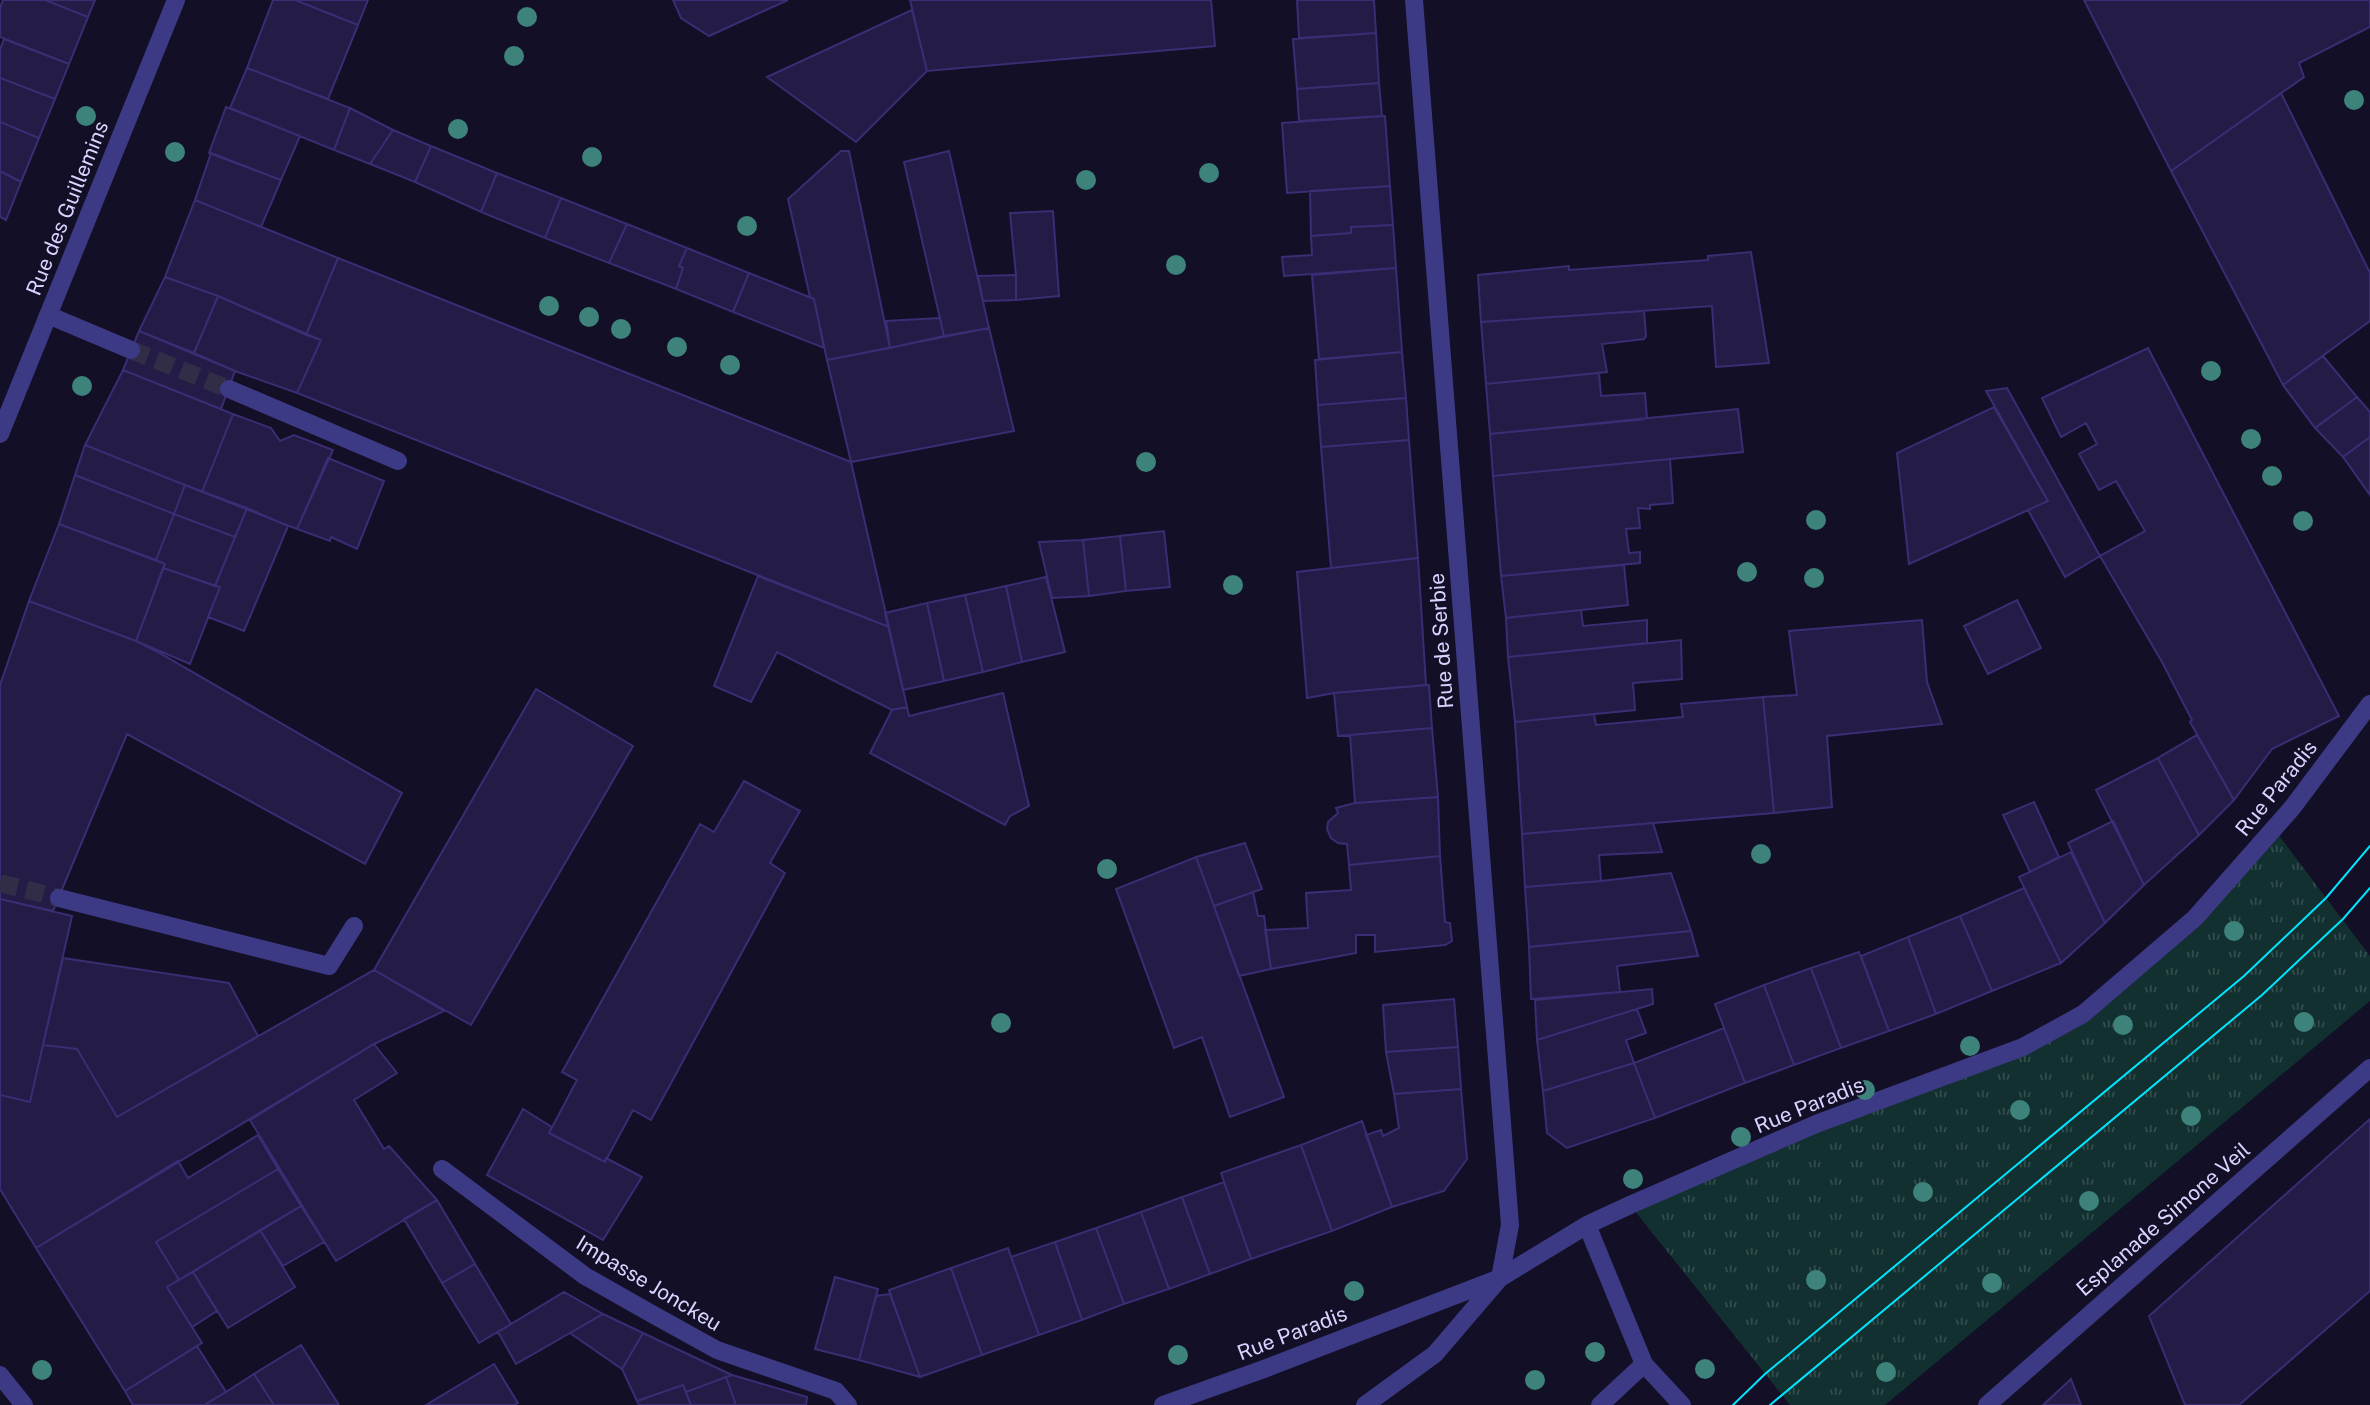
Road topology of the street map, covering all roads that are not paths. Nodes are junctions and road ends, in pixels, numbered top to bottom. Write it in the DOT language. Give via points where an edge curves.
graph roads {
  1 [pos="176,0"];
  2 [pos="1414,0"];
  3 [pos="48,315"];
  4 [pos="131,350"];
  5 [pos="229,389"];
  6 [pos="0,434"];
  7 [pos="398,461"];
  8 [pos="2370,704"];
  9 [pos="59,898"];
  10 [pos="354,926"];
  11 [pos="2370,1068"];
  12 [pos="442,1169"];
  13 [pos="1587,1225"];
  14 [pos="1500,1278"];
  15 [pos="1644,1364"];
  16 [pos="0,1375"];
  17 [pos="24,1405"];
  18 [pos="848,1405"];
  19 [pos="1163,1405"];
  20 [pos="1365,1405"];
  21 [pos="1600,1405"];
  22 [pos="1682,1405"];
  23 [pos="1987,1405"];
  1 -- 3 [label="street, Rue des Guillemins"];
  2 -- 14 [label="street, Rue de Serbie" via="1510,1225"];
  3 -- 4 [label="street"];
  3 -- 6 [label="street, Rue des Guillemins"];
  5 -- 7 [label="street"];
  8 -- 13 [label="street, Rue Paradis" via="2292,808 2195,918 2083,1014 2023,1047 1816,1124"];
  9 -- 10 [label="street" via="329,966"];
  11 -- 23 [label="street, Esplanade Simone Veil"];
  12 -- 18 [label="street, Impasse Jonckeu" via="585,1276 717,1350 836,1391"];
  13 -- 14 [label="street, Rue Paradis"];
  13 -- 15 [label="street"];
  14 -- 19 [label="street, Rue Paradis"];
  14 -- 20 [label="street" via="1435,1354"];
  15 -- 21 [label="street"];
  15 -- 22 [label="street"];
  16 -- 17 [label="street"];
}
